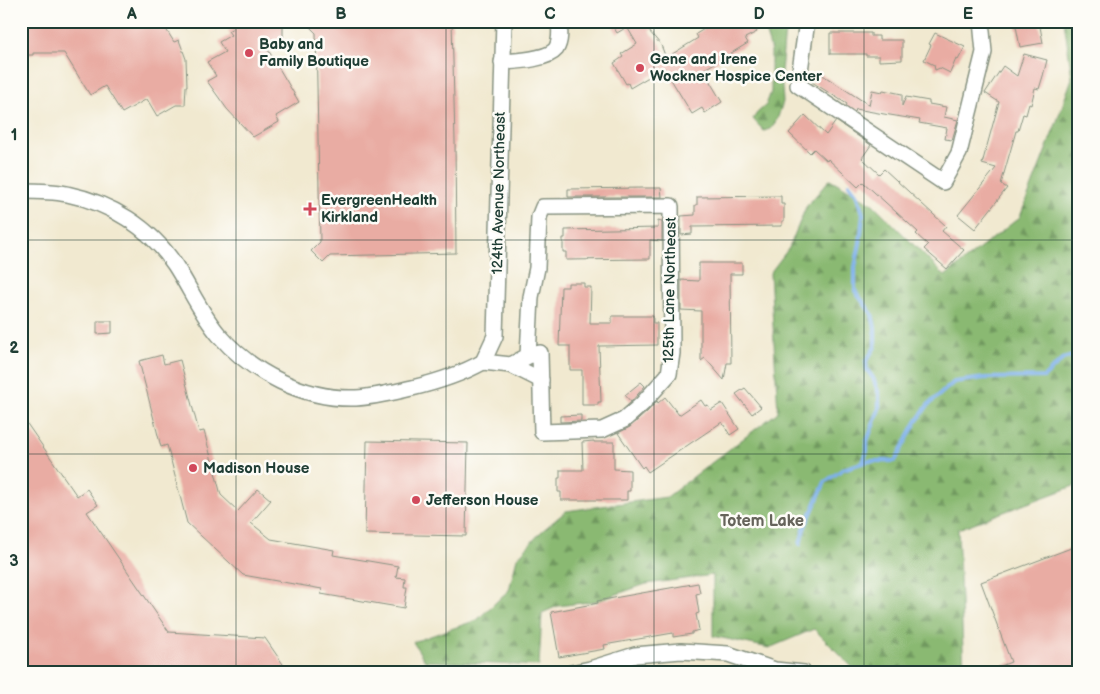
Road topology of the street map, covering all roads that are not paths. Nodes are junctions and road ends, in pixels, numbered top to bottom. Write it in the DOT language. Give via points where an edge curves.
graph roads {
  1 [pos="504,21"];
  2 [pos="559,21"];
  3 [pos="807,21"];
  4 [pos="981,21"];
  5 [pos="502,62"];
  6 [pos="21,191"];
  7 [pos="528,356"];
  8 [pos="483,362"];
  9 [pos="511,365"];
  10 [pos="541,380"];
  11 [pos="572,673"];
  12 [pos="804,673"];
  1 -- 5 [label="street, 124th Avenue Northeast"];
  2 -- 5 [label="street" via="560,35 555,49 525,61"];
  3 -- 4 [label="street" via="798,85 943,182 959,153 984,52"];
  5 -- 8 [label="street, 124th Avenue Northeast" via="495,336"];
  6 -- 8 [label="street" via="48,191 81,198 105,206 132,221 164,250 220,336 250,364 293,387 332,396 372,396 450,378"];
  7 -- 9 [label="street"];
  7 -- 10 [label="street" via="540,353"];
  7 -- 10 [label="street, 125th Lane Northeast" via="542,207 671,206 672,353 669,374 624,420 602,430 542,432"];
  8 -- 9 [label="street"];
  9 -- 10 [label="street"];
  11 -- 12 [label="street" via="635,655 681,651 728,654 775,670"];
}
